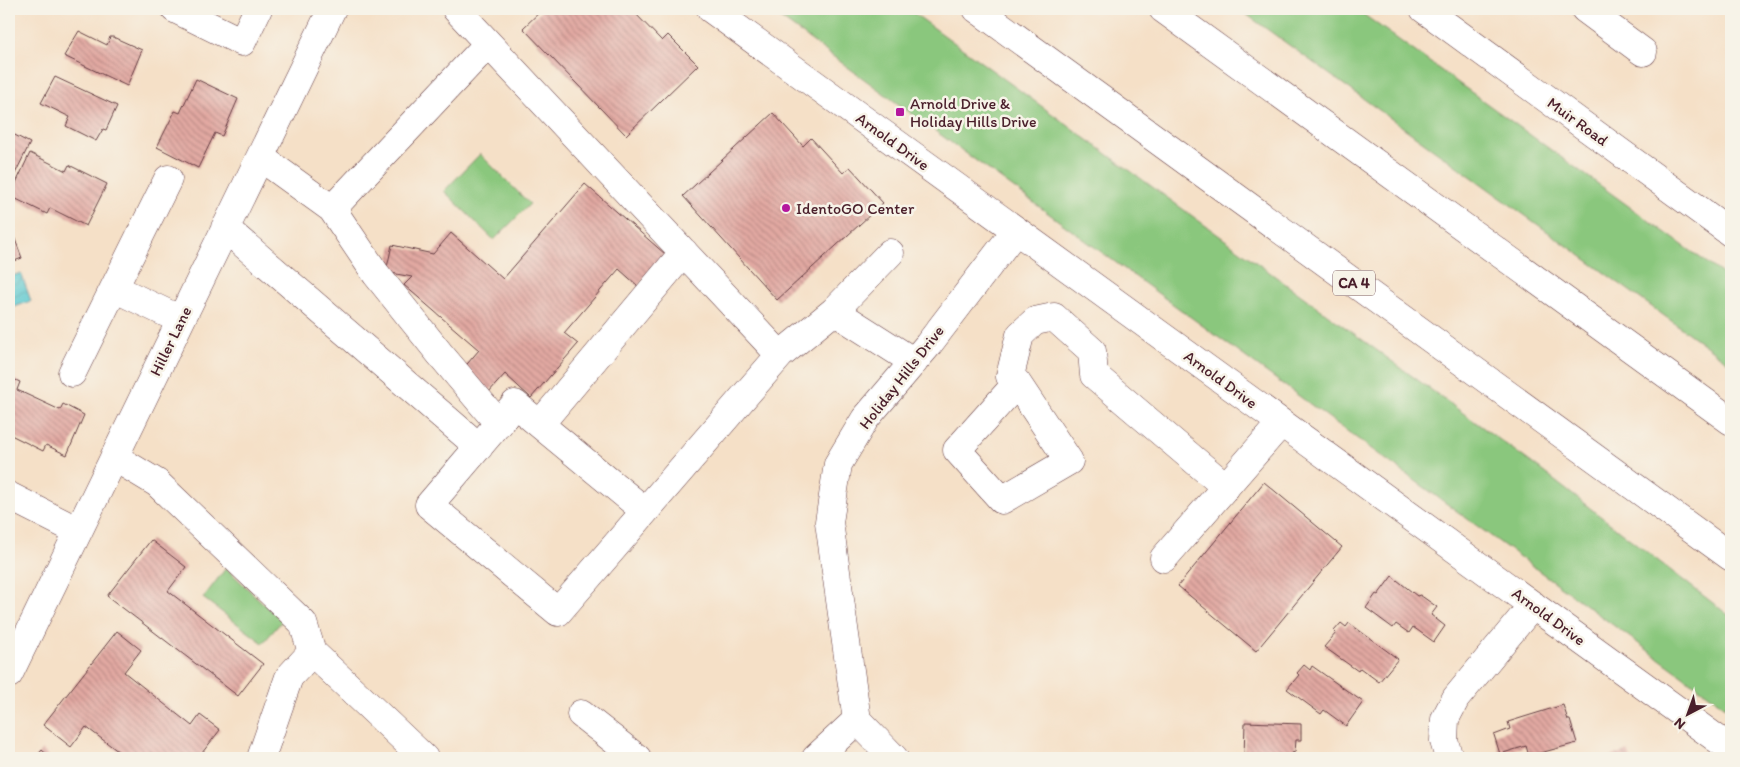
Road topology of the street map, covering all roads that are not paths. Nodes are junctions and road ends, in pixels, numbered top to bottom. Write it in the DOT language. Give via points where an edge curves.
graph roads {
  1 [pos="175,9"];
  2 [pos="258,9"];
  3 [pos="332,9"];
  4 [pos="456,9"];
  5 [pos="711,9"];
  6 [pos="977,9"];
  7 [pos="1164,9"];
  8 [pos="1424,9"];
  9 [pos="1585,9"];
  10 [pos="488,44"];
  11 [pos="1643,52"];
  12 [pos="260,157"];
  13 [pos="168,179"];
  14 [pos="332,209"];
  15 [pos="226,228"];
  16 [pos="1016,230"];
  17 [pos="1731,233"];
  18 [pos="684,252"];
  19 [pos="890,254"];
  20 [pos="114,288"];
  21 [pos="834,311"];
  22 [pos="181,320"];
  23 [pos="780,354"];
  24 [pos="914,362"];
  25 [pos="72,373"];
  26 [pos="1017,383"];
  27 [pos="1731,421"];
  28 [pos="1282,423"];
  29 [pos="498,424"];
  30 [pos="540,424"];
  31 [pos="479,447"];
  32 [pos="114,458"];
  33 [pos="1226,487"];
  34 [pos="9,496"];
  35 [pos="645,511"];
  36 [pos="78,531"];
  37 [pos="1731,557"];
  38 [pos="1164,558"];
  39 [pos="1533,605"];
  40 [pos="312,652"];
  41 [pos="9,674"];
  42 [pos="581,714"];
  43 [pos="857,720"];
  44 [pos="1731,749"];
  45 [pos="261,758"];
  46 [pos="424,758"];
  47 [pos="637,758"];
  48 [pos="816,758"];
  49 [pos="894,758"];
  50 [pos="1449,758"];
  1 -- 2 [label="main road" via="242,42"];
  3 -- 12 [label="main road, Hiller Lane"];
  4 -- 10 [label="main road"];
  5 -- 16 [label="main road, Arnold Drive"];
  6 -- 37 [label="main road, CA 4"];
  7 -- 27 [label="main road"];
  8 -- 17 [label="main road, Muir Road"];
  9 -- 11 [label="main road"];
  10 -- 14 [label="main road"];
  10 -- 18 [label="main road"];
  12 -- 14 [label="main road"];
  12 -- 15 [label="main road, Hiller Lane"];
  13 -- 20 [label="main road"];
  14 -- 29 [label="main road" via="376,274"];
  15 -- 22 [label="main road, Hiller Lane"];
  15 -- 31 [label="main road"];
  16 -- 24 [label="main road, Holiday Hills Drive"];
  16 -- 28 [label="main road, Arnold Drive"];
  18 -- 23 [label="main road"];
  18 -- 30 [label="main road"];
  19 -- 21 [label="main road"];
  20 -- 22 [label="main road"];
  20 -- 25 [label="main road"];
  21 -- 23 [label="main road"];
  21 -- 24 [label="main road"];
  22 -- 32 [label="main road, Hiller Lane"];
  23 -- 35 [label="main road"];
  24 -- 43 [label="main road, Holiday Hills Drive" via="866,419 838,464 828,522"];
  26 -- 33 [label="main road" via="1010,376 1020,335 1035,321 1054,317 1092,351 1094,375"];
  28 -- 33 [label="main road"];
  28 -- 39 [label="main road, Arnold Drive"];
  29 -- 30 [label="main road" via="515,404"];
  29 -- 31 [label="main road"];
  30 -- 35 [label="main road"];
  31 -- 35 [label="main road" via="429,505 558,612"];
  32 -- 36 [label="main road, Hiller Lane"];
  32 -- 40 [label="main road" via="157,483 303,623"];
  33 -- 38 [label="main road"];
  34 -- 36 [label="main road"];
  36 -- 41 [label="main road, Hiller Lane"];
  39 -- 44 [label="main road, Arnold Drive"];
  39 -- 50 [label="main road" via="1456,698 1445,719 1444,741"];
  40 -- 45 [label="main road" via="289,678"];
  40 -- 46 [label="main road"];
  42 -- 47 [label="main road"];
  43 -- 48 [label="main road"];
  43 -- 49 [label="main road"];
}
